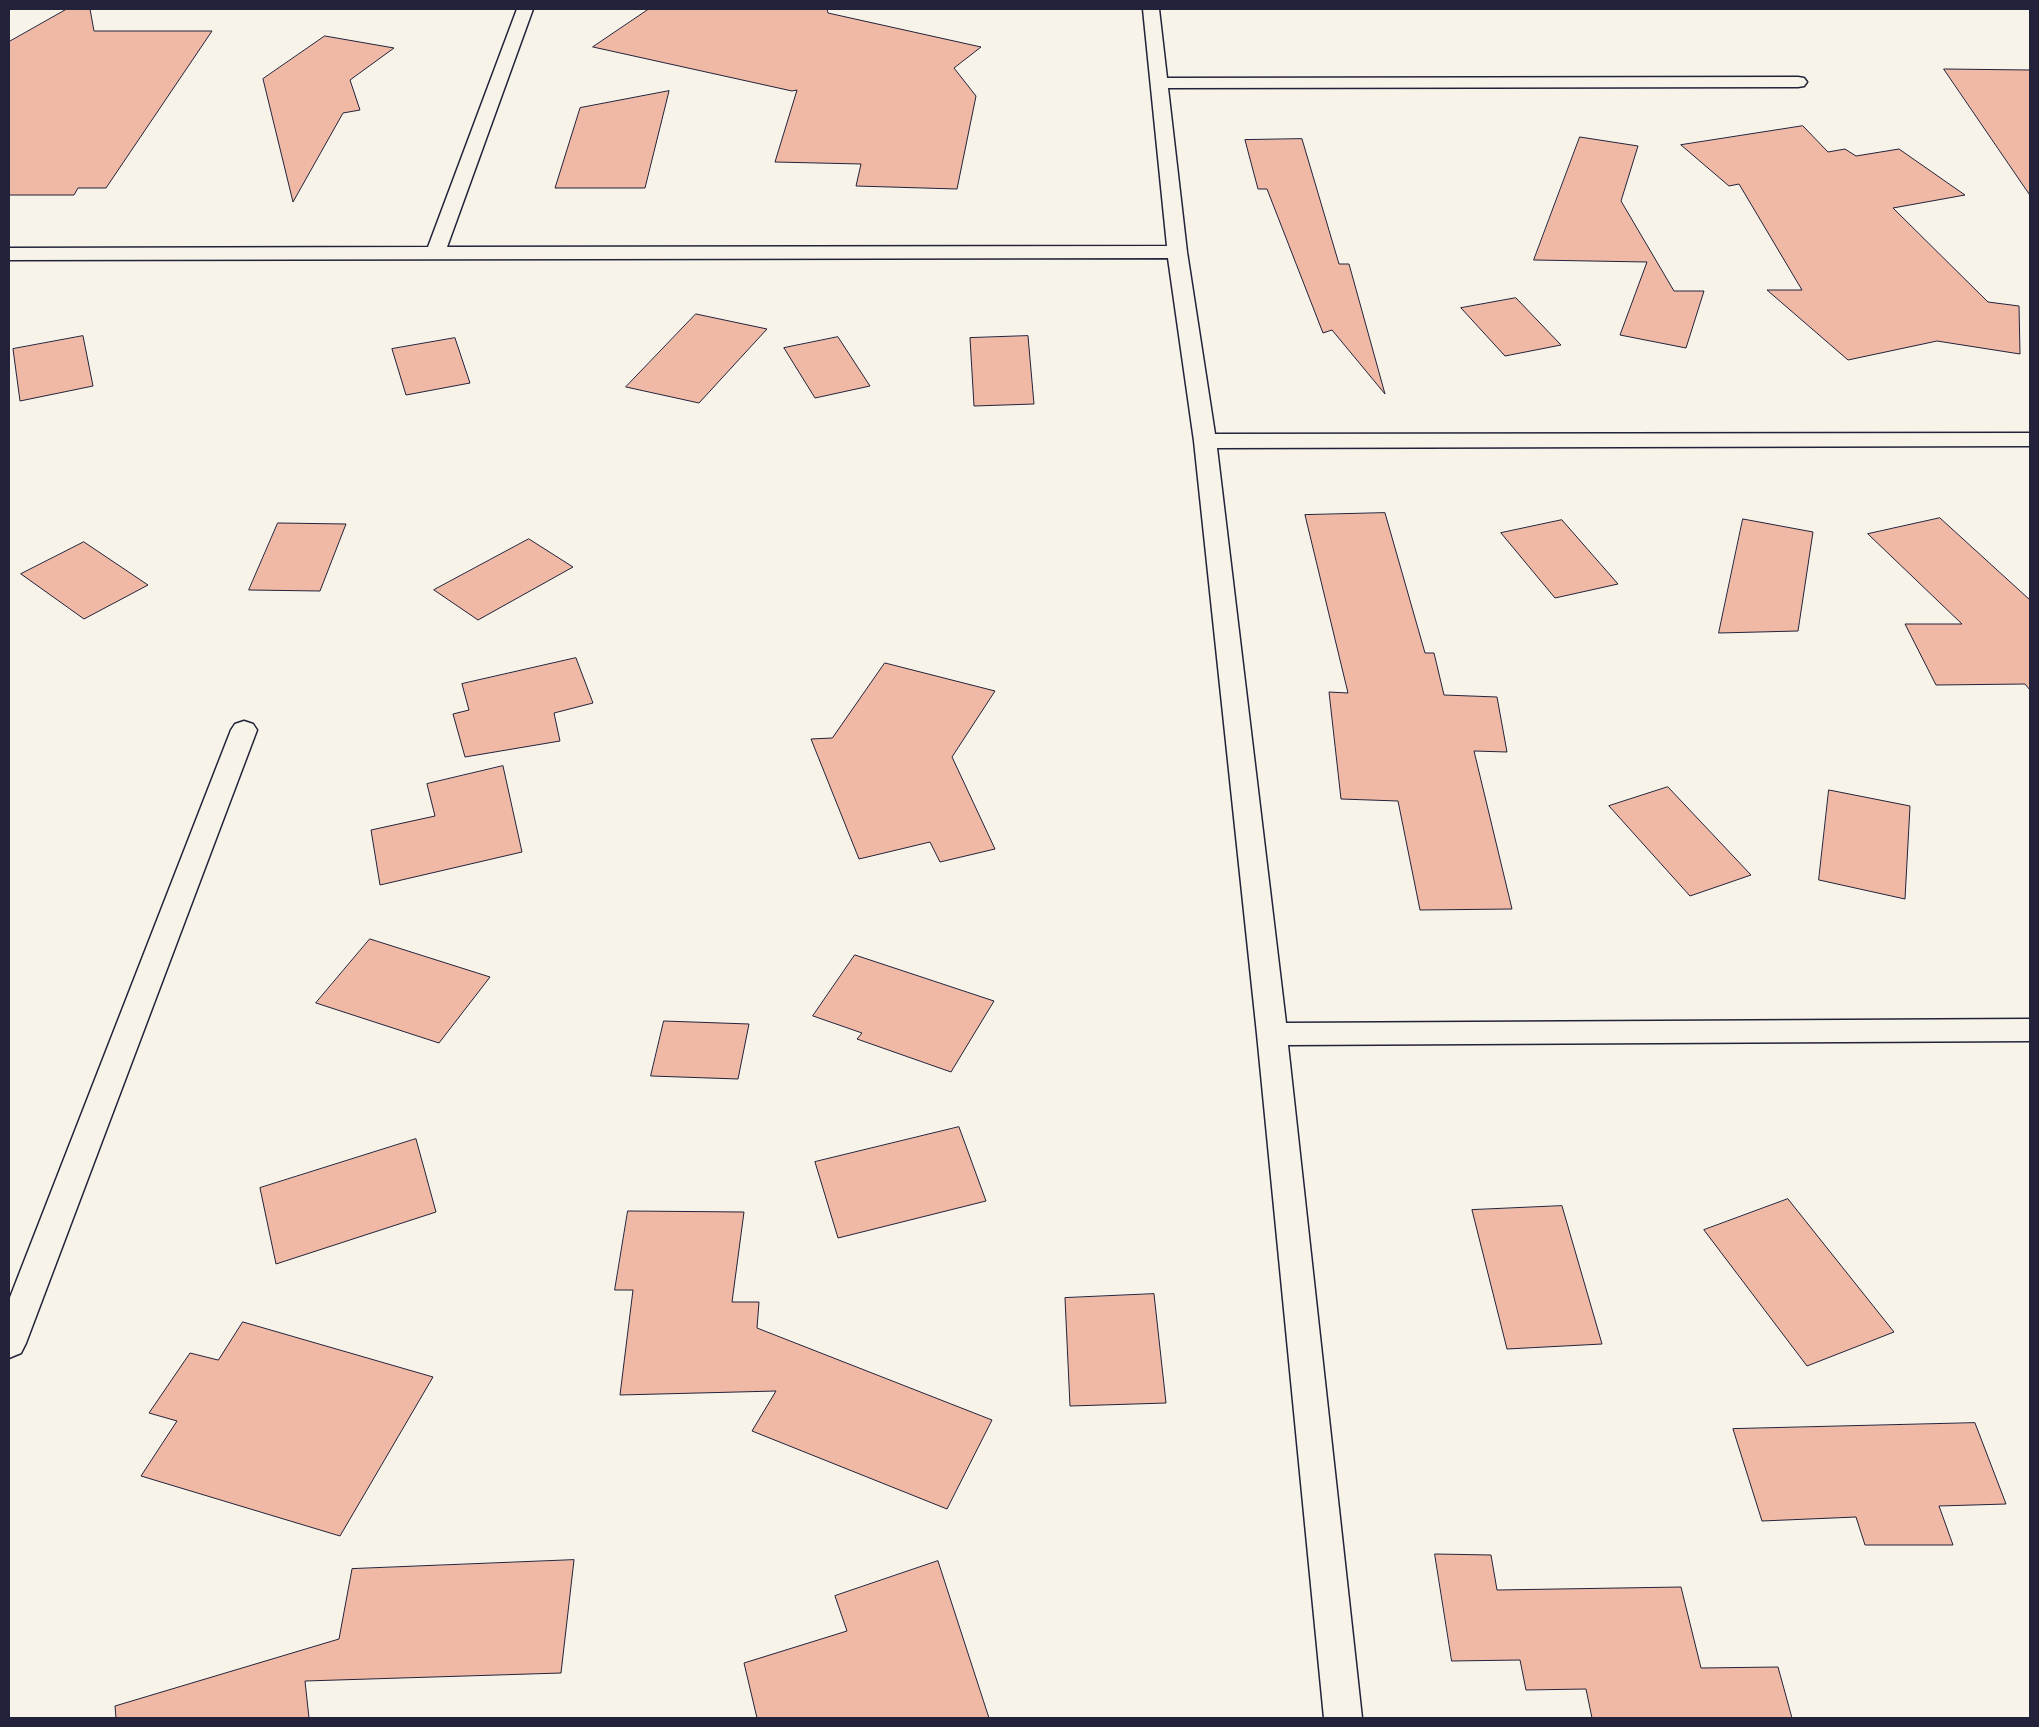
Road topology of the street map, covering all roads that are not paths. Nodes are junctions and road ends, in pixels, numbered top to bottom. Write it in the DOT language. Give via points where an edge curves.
graph roads {
  1 [pos="525,9"];
  2 [pos="1151,9"];
  3 [pos="1798,82"];
  4 [pos="1158,83"];
  5 [pos="436,252"];
  6 [pos="1177,252"];
  7 [pos="9,254"];
  8 [pos="2030,439"];
  9 [pos="1205,440"];
  10 [pos="244,730"];
  11 [pos="2030,1030"];
  12 [pos="1272,1034"];
  13 [pos="9,1342"];
  14 [pos="1343,1718"];
  1 -- 5 [label="street"];
  2 -- 4 [label="street"];
  3 -- 4 [label="street"];
  4 -- 6 [label="street"];
  5 -- 6 [label="street"];
  5 -- 7 [label="street"];
  6 -- 9 [label="street"];
  8 -- 9 [label="street"];
  9 -- 12 [label="street"];
  10 -- 13 [label="street"];
  11 -- 12 [label="street"];
  12 -- 14 [label="street"];
}
